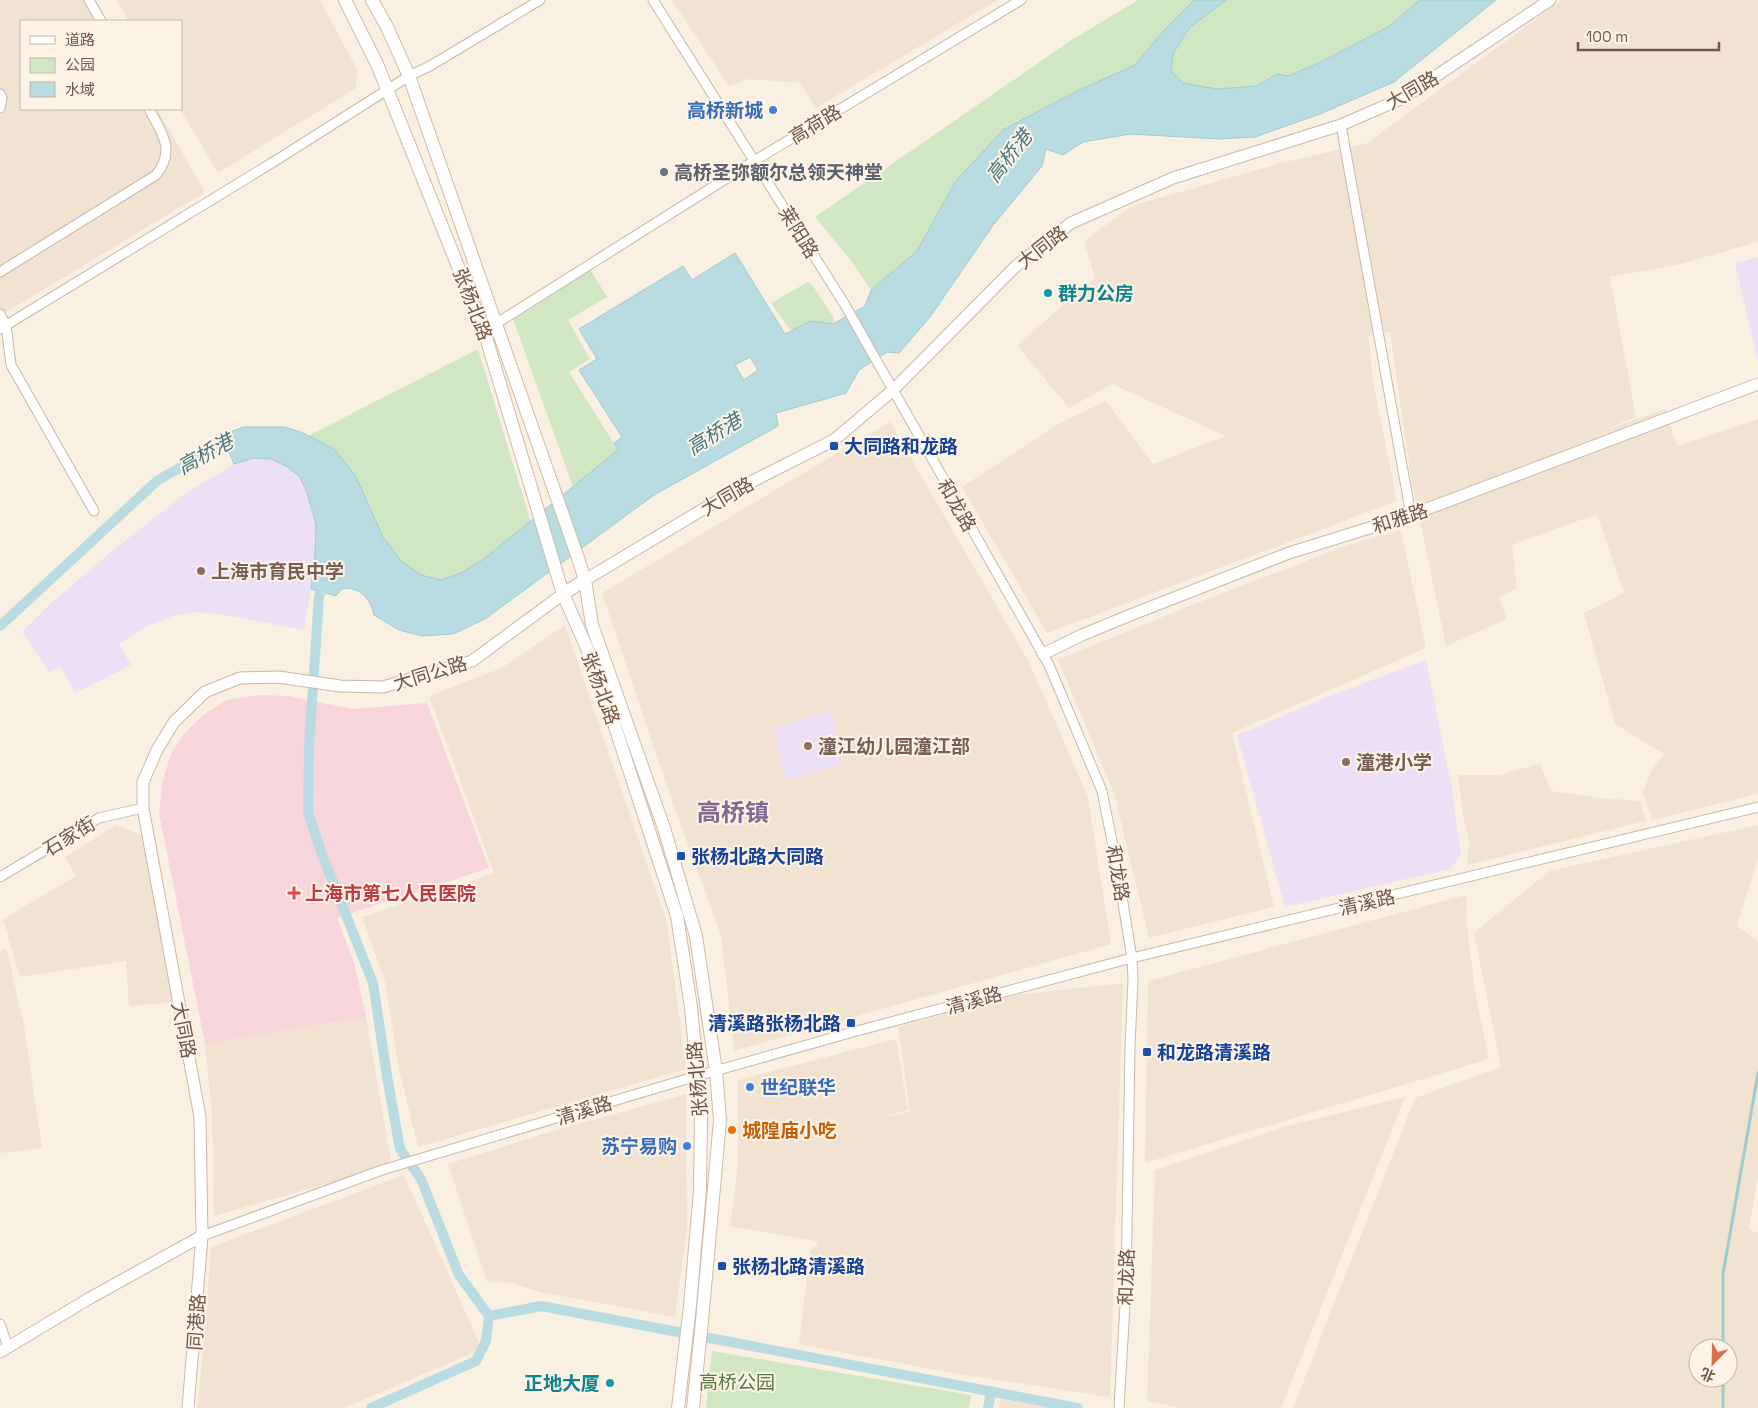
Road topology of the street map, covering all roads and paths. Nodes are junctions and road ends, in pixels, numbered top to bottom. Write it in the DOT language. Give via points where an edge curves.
graph roads {
  1 [pos="89,0"];
  2 [pos="345,0"];
  3 [pos="372,0"];
  4 [pos="540,0"];
  5 [pos="653,0"];
  6 [pos="1021,0"];
  7 [pos="1550,0"];
  8 [pos="100,20"];
  9 [pos="409,76"];
  10 [pos="388,90"];
  11 [pos="0,94"];
  12 [pos="0,108"];
  13 [pos="150,110"];
  14 [pos="1342,125"];
  15 [pos="754,161"];
  16 [pos="0,272"];
  17 [pos="0,314"];
  18 [pos="497,323"];
  19 [pos="3,328"];
  20 [pos="485,334"];
  21 [pos="1758,384"];
  22 [pos="892,391"];
  23 [pos="94,511"];
  24 [pos="1411,515"];
  25 [pos="585,580"];
  26 [pos="563,594"];
  27 [pos="1043,654"];
  28 [pos="279,676"];
  29 [pos="1758,807"];
  30 [pos="143,808"];
  31 [pos="0,878"];
  32 [pos="1132,958"];
  33 [pos="716,1071"];
  34 [pos="697,1076"];
  35 [pos="202,1236"];
  36 [pos="0,1324"];
  37 [pos="4,1350"];
  38 [pos="188,1408"];
  39 [pos="678,1408"];
  40 [pos="693,1408"];
  41 [pos="1119,1408"];
  1 -- 8 [label="street"];
  2 -- 10 [label="main road, 张杨北路"];
  3 -- 9 [label="main road, 张杨北路"];
  4 -- 9 [label="street"];
  5 -- 15 [label="street, 莱阳路"];
  6 -- 15 [label="street, 高荷路"];
  7 -- 14 [label="street, 大同路" via="1403,98"];
  9 -- 10 [label="street"];
  9 -- 18 [label="main road, 张杨北路"];
  10 -- 19 [label="street"];
  10 -- 20 [label="main road, 张杨北路"];
  11 -- 12 [label="street"];
  13 -- 16 [label="street" via="164,136 167,151 163,166 156,175"];
  14 -- 22 [label="street, 大同路" via="1173,178 1072,223 1016,266"];
  14 -- 24 [label="street"];
  15 -- 18 [label="street, 高荷路"];
  15 -- 22 [label="street, 莱阳路" via="845,305"];
  17 -- 19 [label="street"];
  18 -- 20 [label="street, 高荷路"];
  18 -- 25 [label="main road, 张杨北路"];
  19 -- 23 [label="street" via="11,366"];
  20 -- 26 [label="main road, 张杨北路"];
  21 -- 24 [label="street, 和雅路"];
  22 -- 25 [label="street, 大同路" via="834,440 737,489"];
  22 -- 27 [label="street, 和龙路"];
  24 -- 27 [label="street, 和雅路" via="1289,553 1133,614"];
  25 -- 26 [label="main road, 大同公路"];
  25 -- 33 [label="main road, 张杨北路" via="592,625 664,828 696,936"];
  26 -- 28 [label="street, 大同公路" via="472,661 384,687 340,686"];
  26 -- 34 [label="main road, 张杨北路" via="605,696 677,916 691,1007"];
  27 -- 32 [label="street, 和龙路" via="1102,791"];
  28 -- 30 [label="street, 大同路" via="240,678 205,692 180,716 157,750 143,782"];
  29 -- 32 [label="street, 清溪路"];
  30 -- 31 [label="street, 石家街" via="99,818"];
  30 -- 35 [label="street, 大同路" via="200,1117"];
  32 -- 33 [label="street, 清溪路"];
  32 -- 41 [label="street, 和龙路" via="1126,1288"];
  33 -- 34 [label="street, 清溪路"];
  33 -- 40 [label="main road, 张杨北路" via="720,1120"];
  34 -- 35 [label="street, 清溪路" via="382,1170"];
  34 -- 39 [label="main road, 张杨北路" via="701,1115 700,1190"];
  35 -- 37 [label="street"];
  35 -- 38 [label="street, 同港路"];
  36 -- 37 [label="street"];
}
